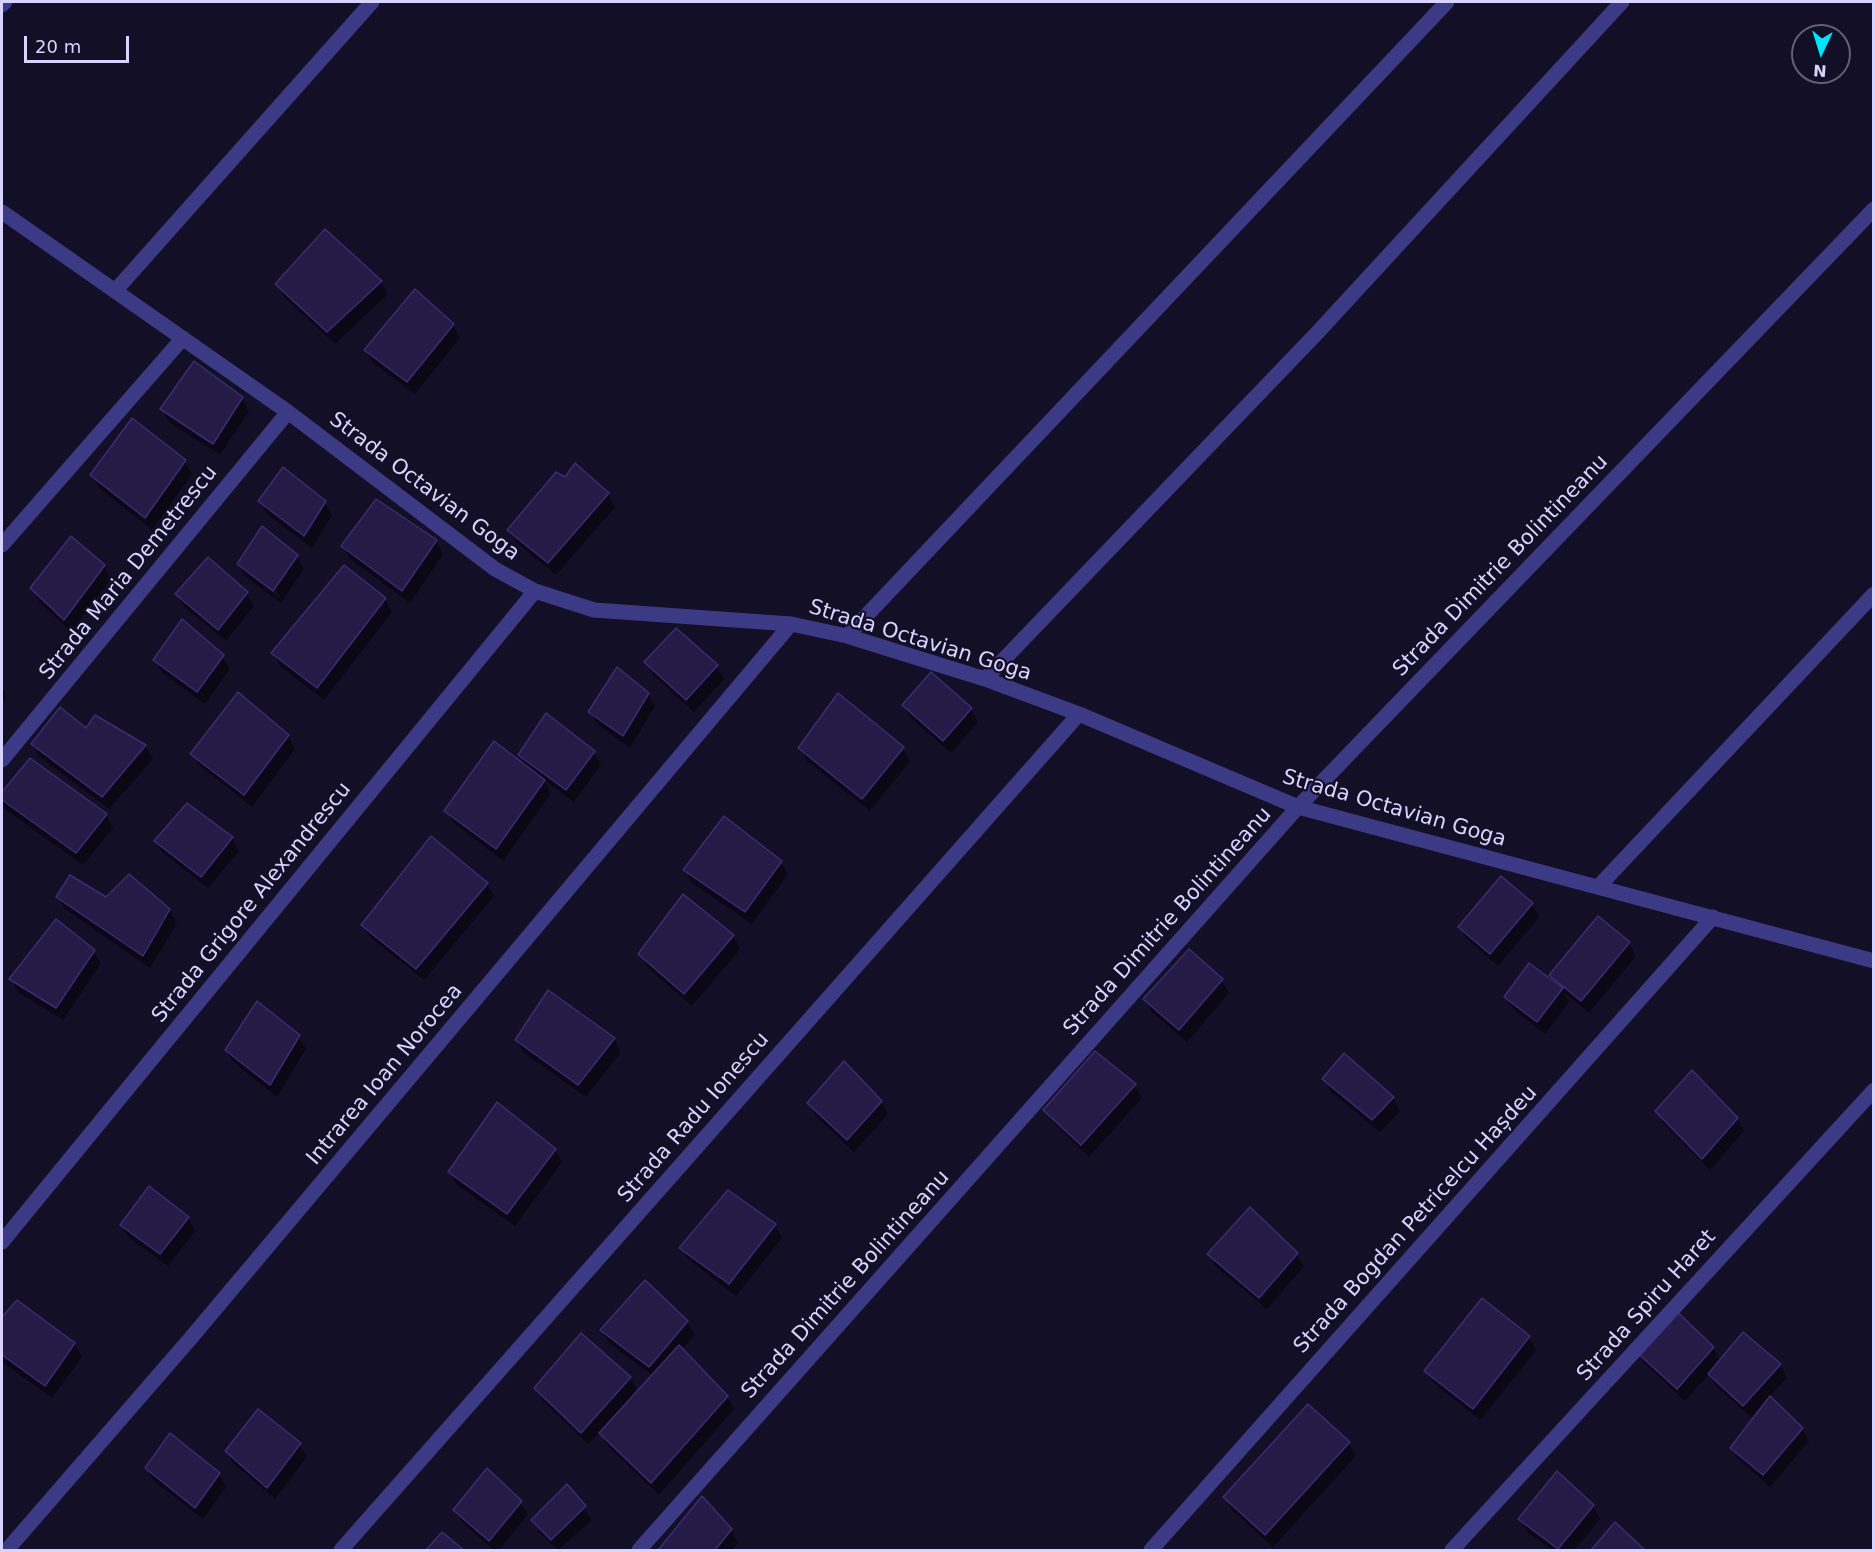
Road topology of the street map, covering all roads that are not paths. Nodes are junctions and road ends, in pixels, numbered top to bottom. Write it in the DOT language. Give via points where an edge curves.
graph roads {
  1 [pos="372,2"];
  2 [pos="1447,2"];
  3 [pos="1622,2"];
  4 [pos="1874,209"];
  5 [pos="2,212"];
  6 [pos="115,291"];
  7 [pos="183,338"];
  8 [pos="288,412"];
  9 [pos="2,545"];
  10 [pos="535,591"];
  11 [pos="1874,594"];
  12 [pos="791,624"];
  13 [pos="847,636"];
  14 [pos="985,679"];
  15 [pos="1078,714"];
  16 [pos="2,760"];
  17 [pos="1298,807"];
  18 [pos="1598,887"];
  19 [pos="1713,918"];
  20 [pos="1874,961"];
  21 [pos="1874,1090"];
  22 [pos="2,1242"];
  23 [pos="7,1551"];
  24 [pos="341,1551"];
  25 [pos="639,1551"];
  26 [pos="1151,1551"];
  27 [pos="1452,1551"];
  1 -- 6 [label="street"];
  2 -- 13 [label="street"];
  3 -- 14 [label="street" via="1317,333"];
  4 -- 17 [label="street, Strada Dimitrie Bolintineanu"];
  5 -- 6 [label="street, Strada Octavian Goga"];
  6 -- 7 [label="street, Strada Octavian Goga"];
  7 -- 8 [label="street, Strada Octavian Goga"];
  7 -- 9 [label="street"];
  8 -- 10 [label="street, Strada Octavian Goga" via="495,569"];
  8 -- 16 [label="street, Strada Maria Demetrescu"];
  10 -- 12 [label="street, Strada Octavian Goga" via="594,610"];
  10 -- 22 [label="street, Strada Grigore Alexandrescu"];
  11 -- 18 [label="street"];
  12 -- 13 [label="street, Strada Octavian Goga"];
  12 -- 23 [label="street, Intrarea Ioan Norocea" via="198,1330"];
  13 -- 14 [label="street, Strada Octavian Goga"];
  14 -- 15 [label="street, Strada Octavian Goga"];
  15 -- 17 [label="street, Strada Octavian Goga"];
  15 -- 24 [label="street, Strada Radu Ionescu"];
  17 -- 18 [label="street, Strada Octavian Goga"];
  17 -- 25 [label="street, Strada Dimitrie Bolintineanu"];
  18 -- 19 [label="street, Strada Octavian Goga"];
  19 -- 20 [label="street, Strada Octavian Goga"];
  19 -- 26 [label="street, Strada Bogdan Petricelcu Hașdeu"];
  21 -- 27 [label="street, Strada Spiru Haret"];
}
